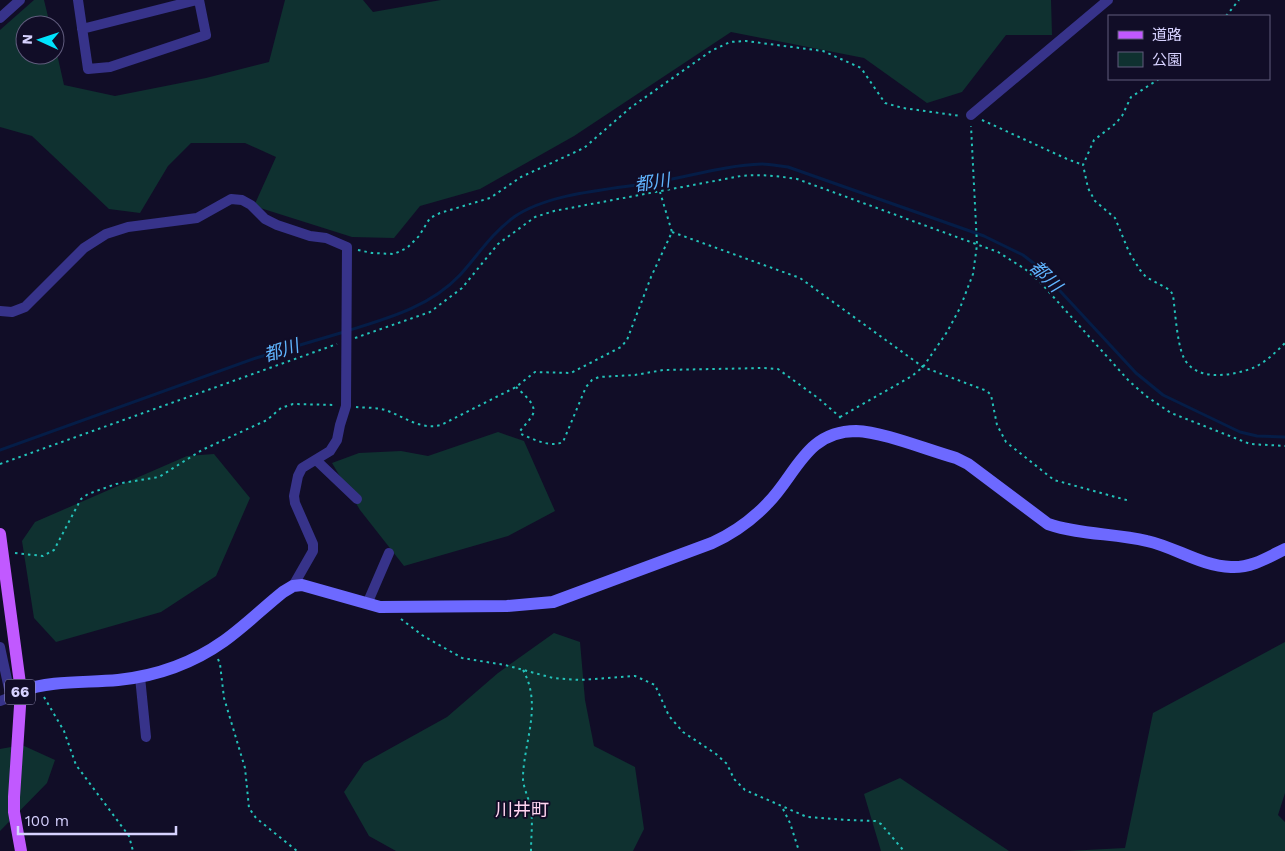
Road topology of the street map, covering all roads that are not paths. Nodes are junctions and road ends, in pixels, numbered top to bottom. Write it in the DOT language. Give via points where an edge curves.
graph roads {
  1 [pos="20,0"];
  2 [pos="78,0"];
  3 [pos="198,0"];
  4 [pos="1108,0"];
  5 [pos="0,18"];
  6 [pos="82,28"];
  7 [pos="971,115"];
  8 [pos="0,311"];
  9 [pos="316,460"];
  10 [pos="357,498"];
  11 [pos="0,534"];
  12 [pos="1285,550"];
  13 [pos="389,553"];
  14 [pos="292,586"];
  15 [pos="367,604"];
  16 [pos="0,647"];
  17 [pos="140,677"];
  18 [pos="16,694"];
  19 [pos="0,701"];
  20 [pos="146,736"];
  21 [pos="21,851"];
  1 -- 5 [label="street"];
  2 -- 6 [label="street"];
  3 -- 6 [label="street"];
  3 -- 6 [label="street" via="206,35 110,67 88,69"];
  4 -- 7 [label="street"];
  8 -- 9 [label="street" via="12,312 25,307 84,248 106,234 128,227 197,218 231,199 251,205 277,226 326,238 347,247 346,406 337,440 330,451"];
  9 -- 10 [label="street"];
  9 -- 14 [label="street" via="302,468 294,496 313,551"];
  11 -- 18 [label="main road, 66"];
  12 -- 15 [label="street" via="1246,567 1214,566 1148,541 1062,529 1048,524 956,458 875,433 857,431 842,432 802,456 770,502 733,533 553,602 506,606 380,607"];
  13 -- 15 [label="street"];
  14 -- 15 [label="street" via="302,585"];
  14 -- 17 [label="street" via="224,641 191,660"];
  16 -- 18 [label="street"];
  17 -- 18 [label="street" via="37,686"];
  17 -- 20 [label="street"];
  18 -- 19 [label="street"];
  18 -- 21 [label="main road, 66" via="14,812"];
}
